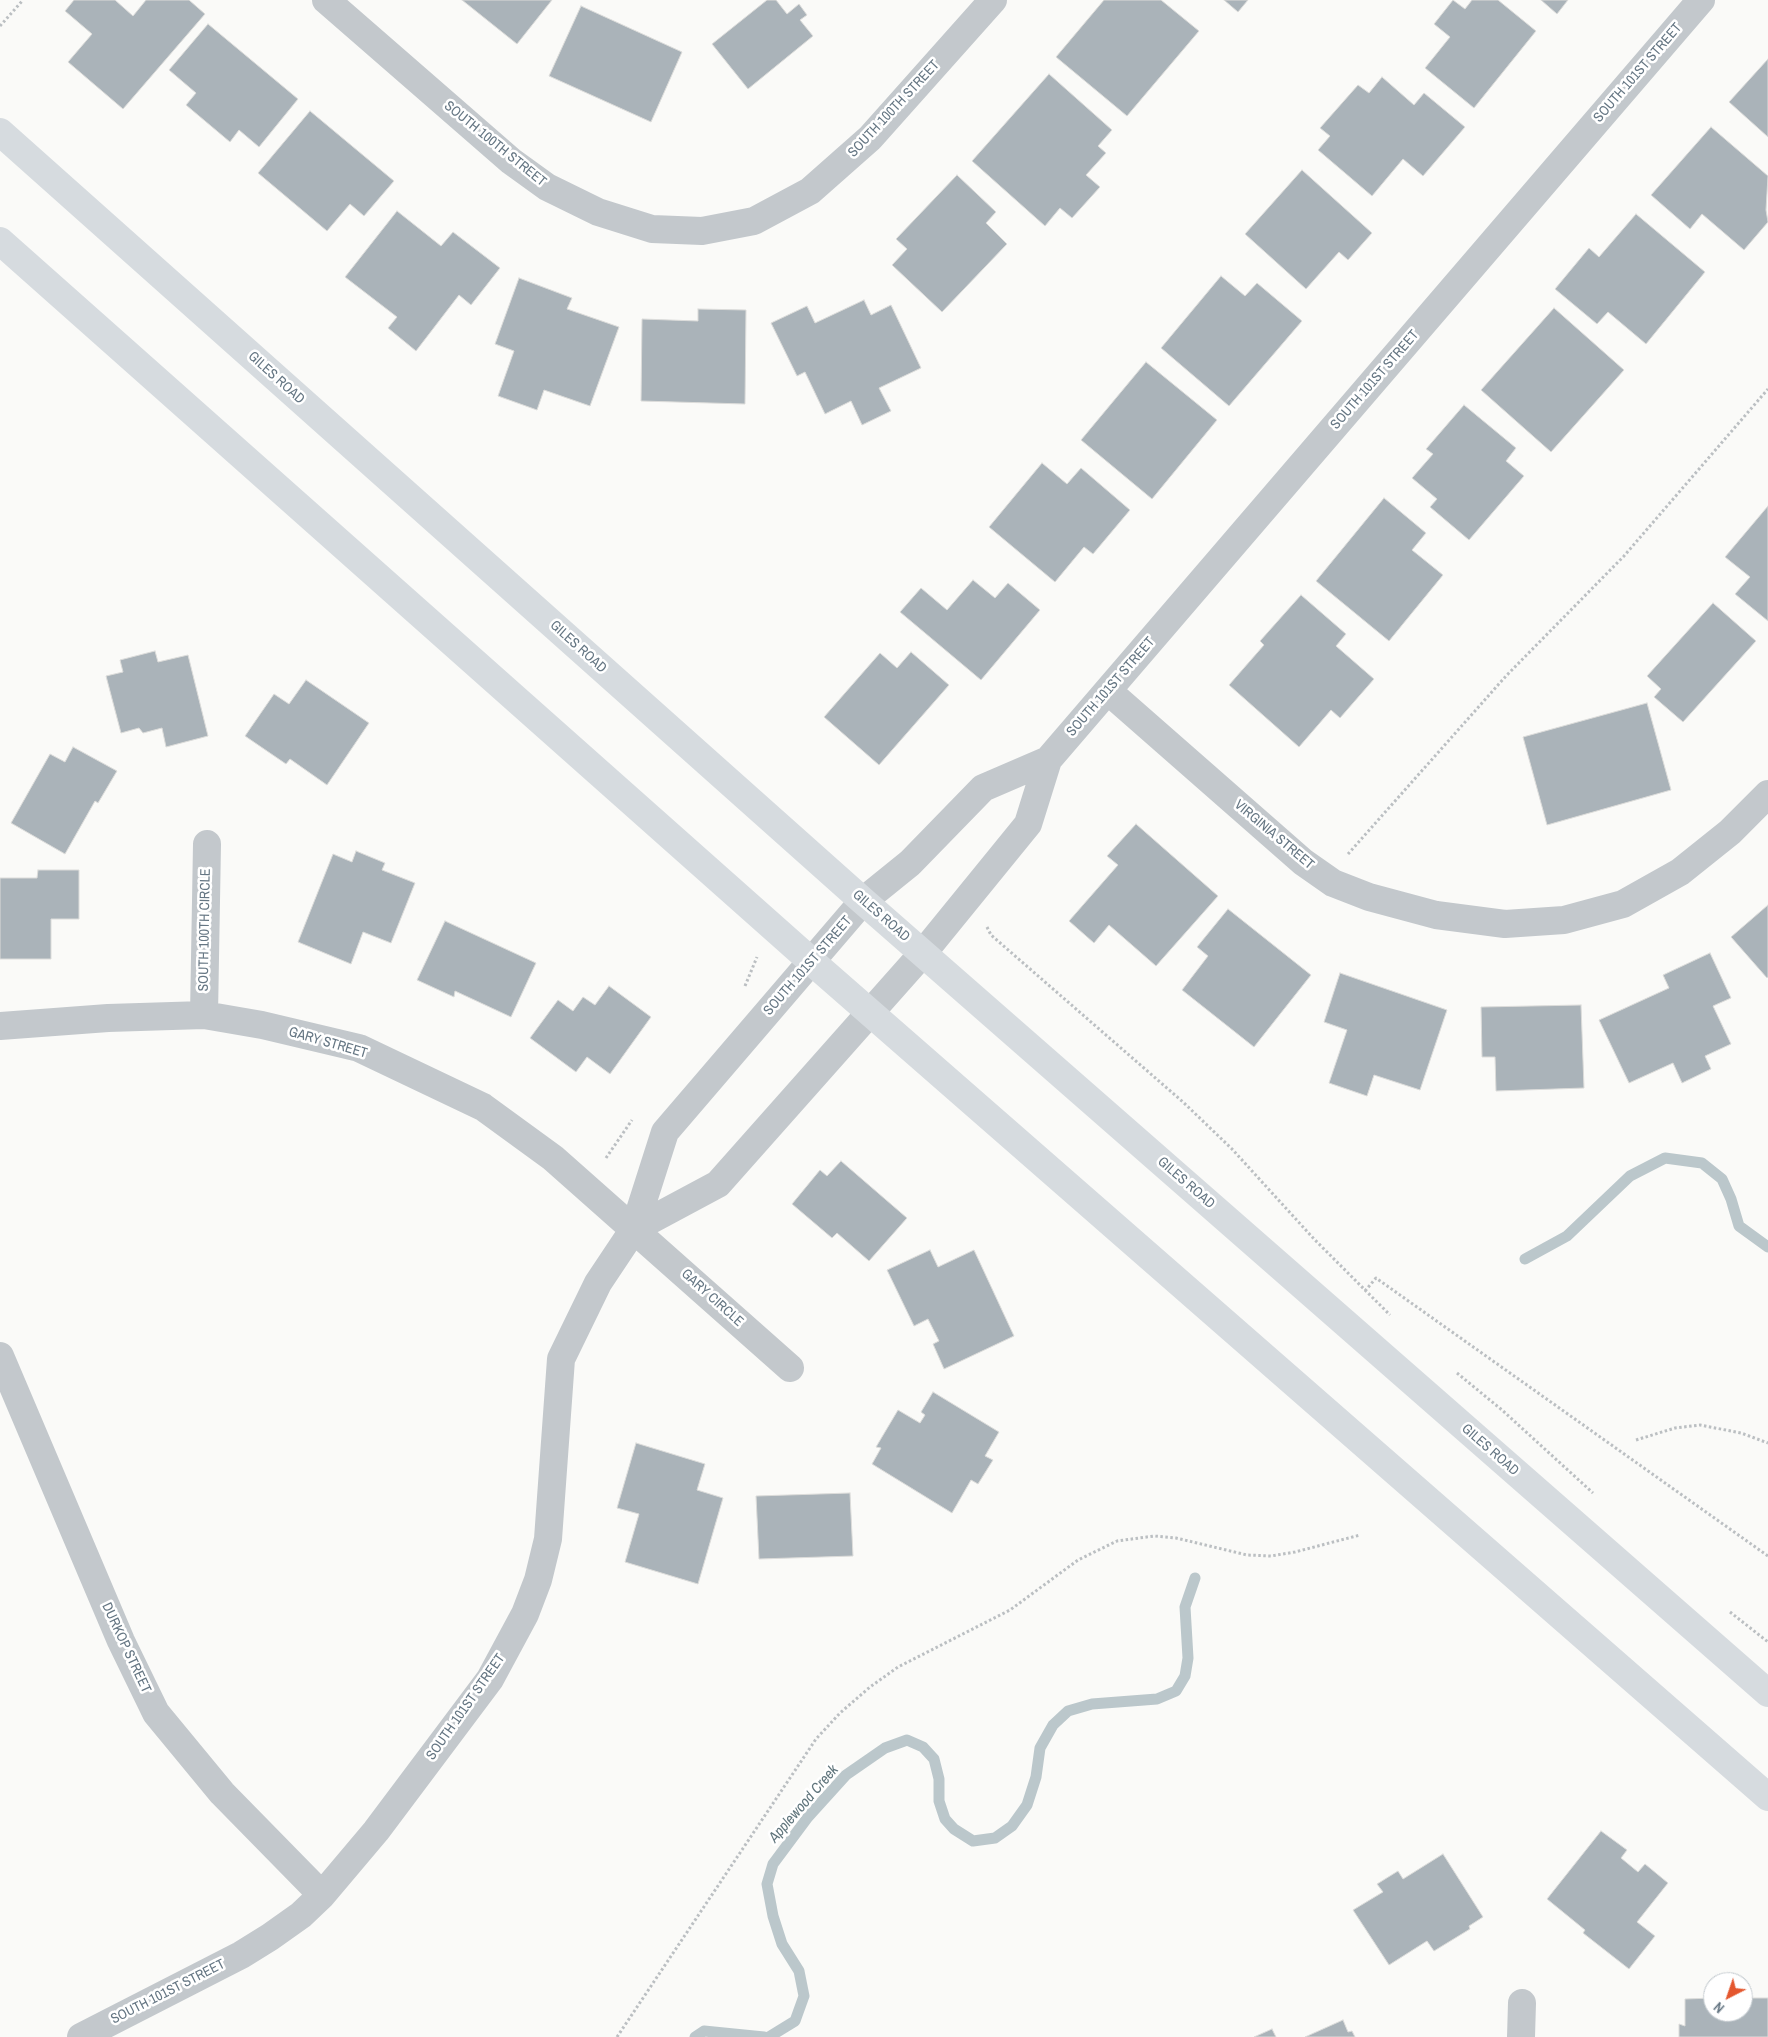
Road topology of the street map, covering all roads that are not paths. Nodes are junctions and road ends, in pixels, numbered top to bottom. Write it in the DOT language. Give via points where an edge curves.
graph roads {
  1 [pos="326,0"];
  2 [pos="993,0"];
  3 [pos="1701,0"];
  4 [pos="0,132"];
  5 [pos="0,241"];
  6 [pos="1108,691"];
  7 [pos="1048,760"];
  8 [pos="1768,794"];
  9 [pos="207,844"];
  10 [pos="863,901"];
  11 [pos="923,953"];
  12 [pos="811,961"];
  13 [pos="870,1012"];
  14 [pos="204,1015"];
  15 [pos="0,1026"];
  16 [pos="634,1229"];
  17 [pos="0,1356"];
  18 [pos="790,1368"];
  19 [pos="1768,1693"];
  20 [pos="1768,1797"];
  21 [pos="322,1895"];
  22 [pos="1522,2003"];
  23 [pos="81,2037"];
  24 [pos="1521,2037"];
  1 -- 2 [label="street, SOUTH 100TH STREET" via="511,161 547,187 598,212 652,229 702,231 754,221 810,191 870,138"];
  3 -- 6 [label="street, SOUTH 101ST STREET"];
  4 -- 10 [label="main road, GILES ROAD"];
  5 -- 12 [label="main road"];
  6 -- 7 [label="street, SOUTH 101ST STREET"];
  6 -- 8 [label="street, VIRGINIA STREET" via="1303,862 1333,883 1417,910 1471,920 1505,924 1564,920 1623,904 1680,872 1730,832"];
  7 -- 10 [label="street, SOUTH 101ST STREET" via="983,788 910,863"];
  7 -- 11 [label="street, SOUTH 101ST STREET" via="1028,824"];
  9 -- 14 [label="street, SOUTH 100TH CIRCLE"];
  10 -- 11 [label="main road, GILES ROAD"];
  10 -- 12 [label="street, SOUTH 101ST STREET"];
  11 -- 13 [label="street, SOUTH 101ST STREET"];
  11 -- 19 [label="main road, GILES ROAD"];
  12 -- 13 [label="main road"];
  12 -- 16 [label="street, SOUTH 101ST STREET" via="665,1132"];
  13 -- 16 [label="street, SOUTH 101ST STREET" via="718,1184"];
  13 -- 20 [label="main road"];
  14 -- 15 [label="street, GARY STREET"];
  14 -- 16 [label="street, GARY STREET" via="359,1048 483,1108 553,1158"];
  16 -- 18 [label="street, GARY CIRCLE"];
  16 -- 21 [label="street, SOUTH 101ST STREET" via="598,1283 562,1359 548,1539 525,1614 490,1679 354,1860"];
  17 -- 21 [label="street, DURKOP STREET" via="121,1641 156,1713 222,1794"];
  21 -- 23 [label="street, SOUTH 101ST STREET" via="301,1915 240,1955"];
  22 -- 24 [label="street"];
}
